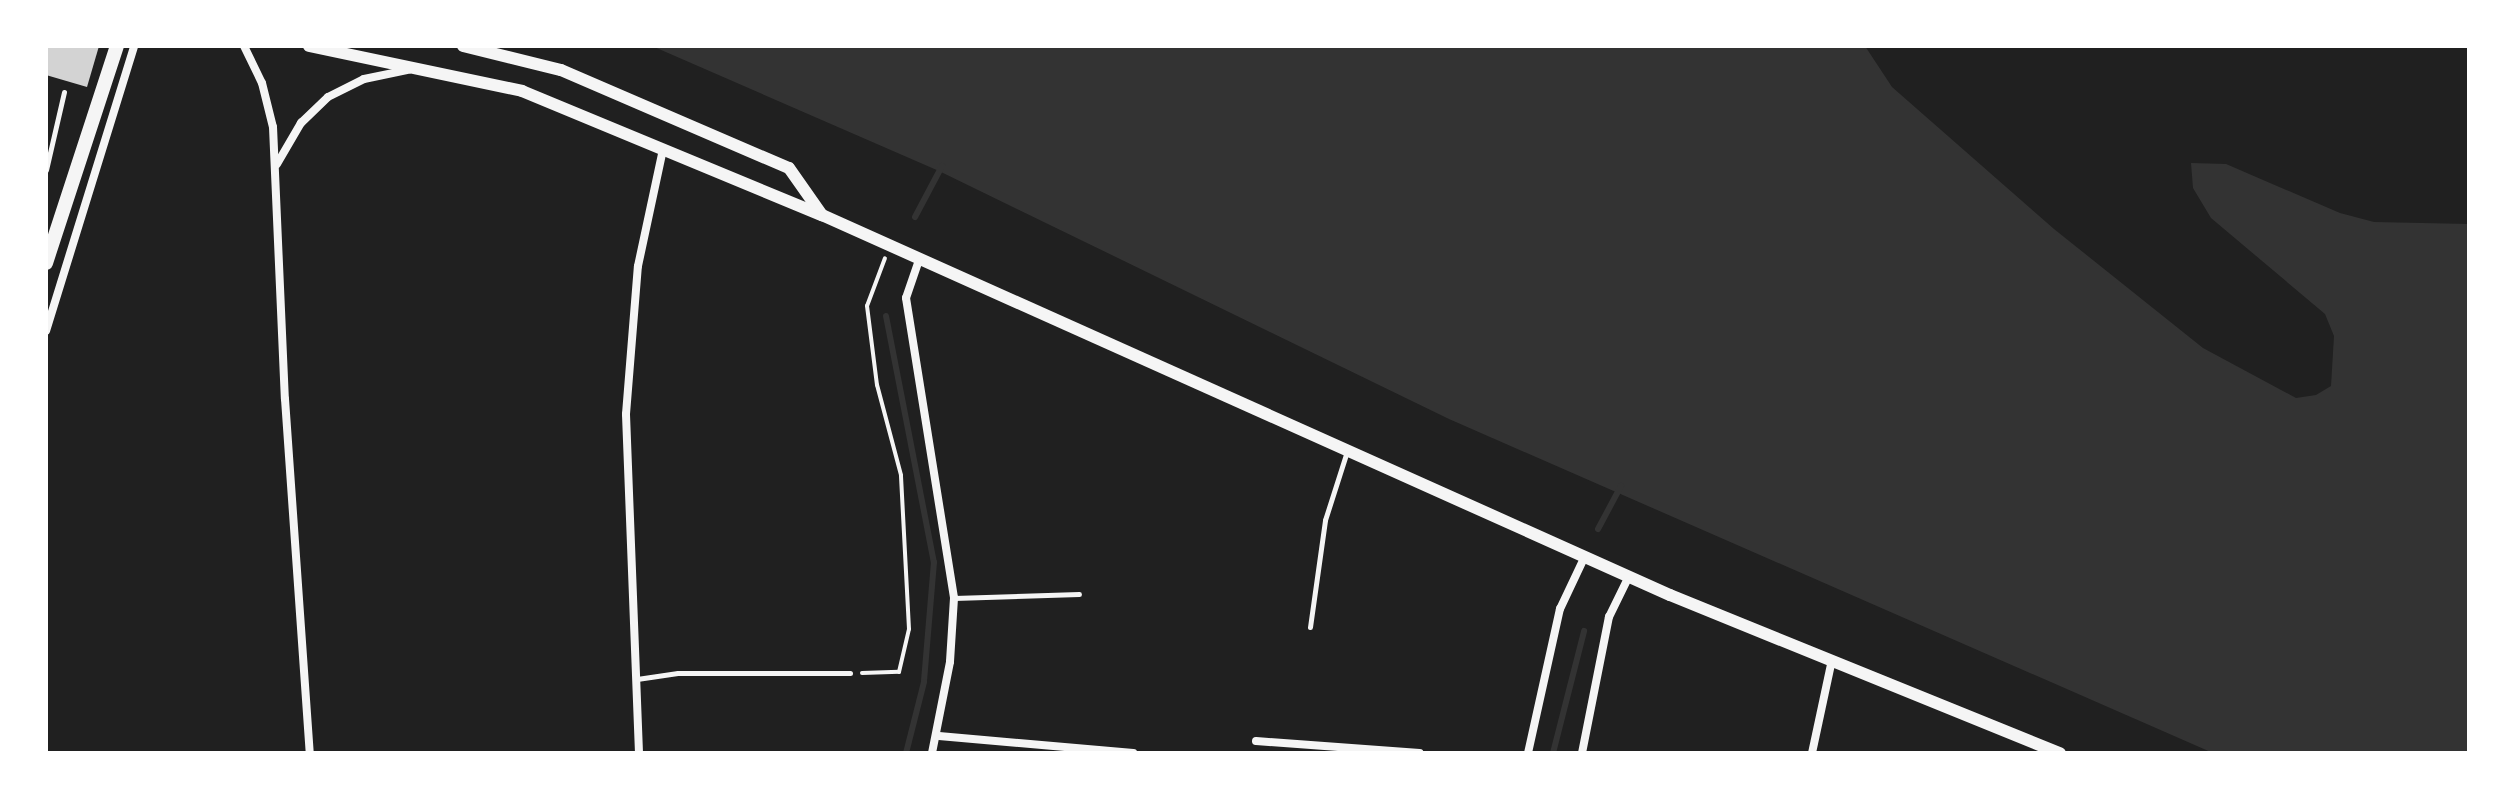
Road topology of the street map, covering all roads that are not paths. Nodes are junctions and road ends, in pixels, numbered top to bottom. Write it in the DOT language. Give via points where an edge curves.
graph roads {
  1 [pos="117,46"];
  2 [pos="244,46"];
  3 [pos="309,46"];
  4 [pos="463,46"];
  5 [pos="133,47"];
  6 [pos="424,70"];
  7 [pos="64,92"];
  8 [pos="663,149"];
  9 [pos="46,170"];
  10 [pos="274,172"];
  11 [pos="822,215"];
  12 [pos="919,260"];
  13 [pos="46,263"];
  14 [pos="46,331"];
  15 [pos="1347,450"];
  16 [pos="1585,556"];
  17 [pos="1629,576"];
  18 [pos="1079,594"];
  19 [pos="954,598"];
  20 [pos="1310,627"];
  21 [pos="1831,664"];
  22 [pos="850,673"];
  23 [pos="637,679"];
  24 [pos="939,736"];
  25 [pos="1256,741"];
  26 [pos="310,753"];
  27 [pos="639,753"];
  28 [pos="932,753"];
  29 [pos="1133,753"];
  30 [pos="1420,753"];
  31 [pos="1528,753"];
  32 [pos="1582,753"];
  33 [pos="1812,753"];
  34 [pos="2060,753"];
  1 -- 13 [label="main road"];
  2 -- 10 [label="street" via="268,105"];
  3 -- 6 [label="street"];
  4 -- 11 [label="street" via="561,70 789,168"];
  5 -- 14 [label="street"];
  6 -- 8 [label="street" via="522,91"];
  6 -- 10 [label="street" via="384,73 328,97 295,131"];
  7 -- 9 [label="lane"];
  8 -- 11 [label="street"];
  8 -- 23 [label="street" via="638,266 626,414"];
  10 -- 26 [label="street"];
  11 -- 12 [label="street"];
  12 -- 15 [label="street"];
  12 -- 19 [label="street" via="906,298"];
  15 -- 16 [label="street"];
  15 -- 20 [label="lane" via="1325,520"];
  16 -- 17 [label="street"];
  16 -- 31 [label="street" via="1560,609"];
  17 -- 21 [label="street"];
  17 -- 32 [label="street" via="1609,617"];
  18 -- 19 [label="lane"];
  19 -- 24 [label="street"];
  21 -- 33 [label="street"];
  21 -- 34 [label="street"];
  22 -- 23 [label="lane" via="678,673"];
  23 -- 27 [label="street"];
  24 -- 28 [label="street"];
  24 -- 29 [label="street"];
  25 -- 30 [label="street"];
}
